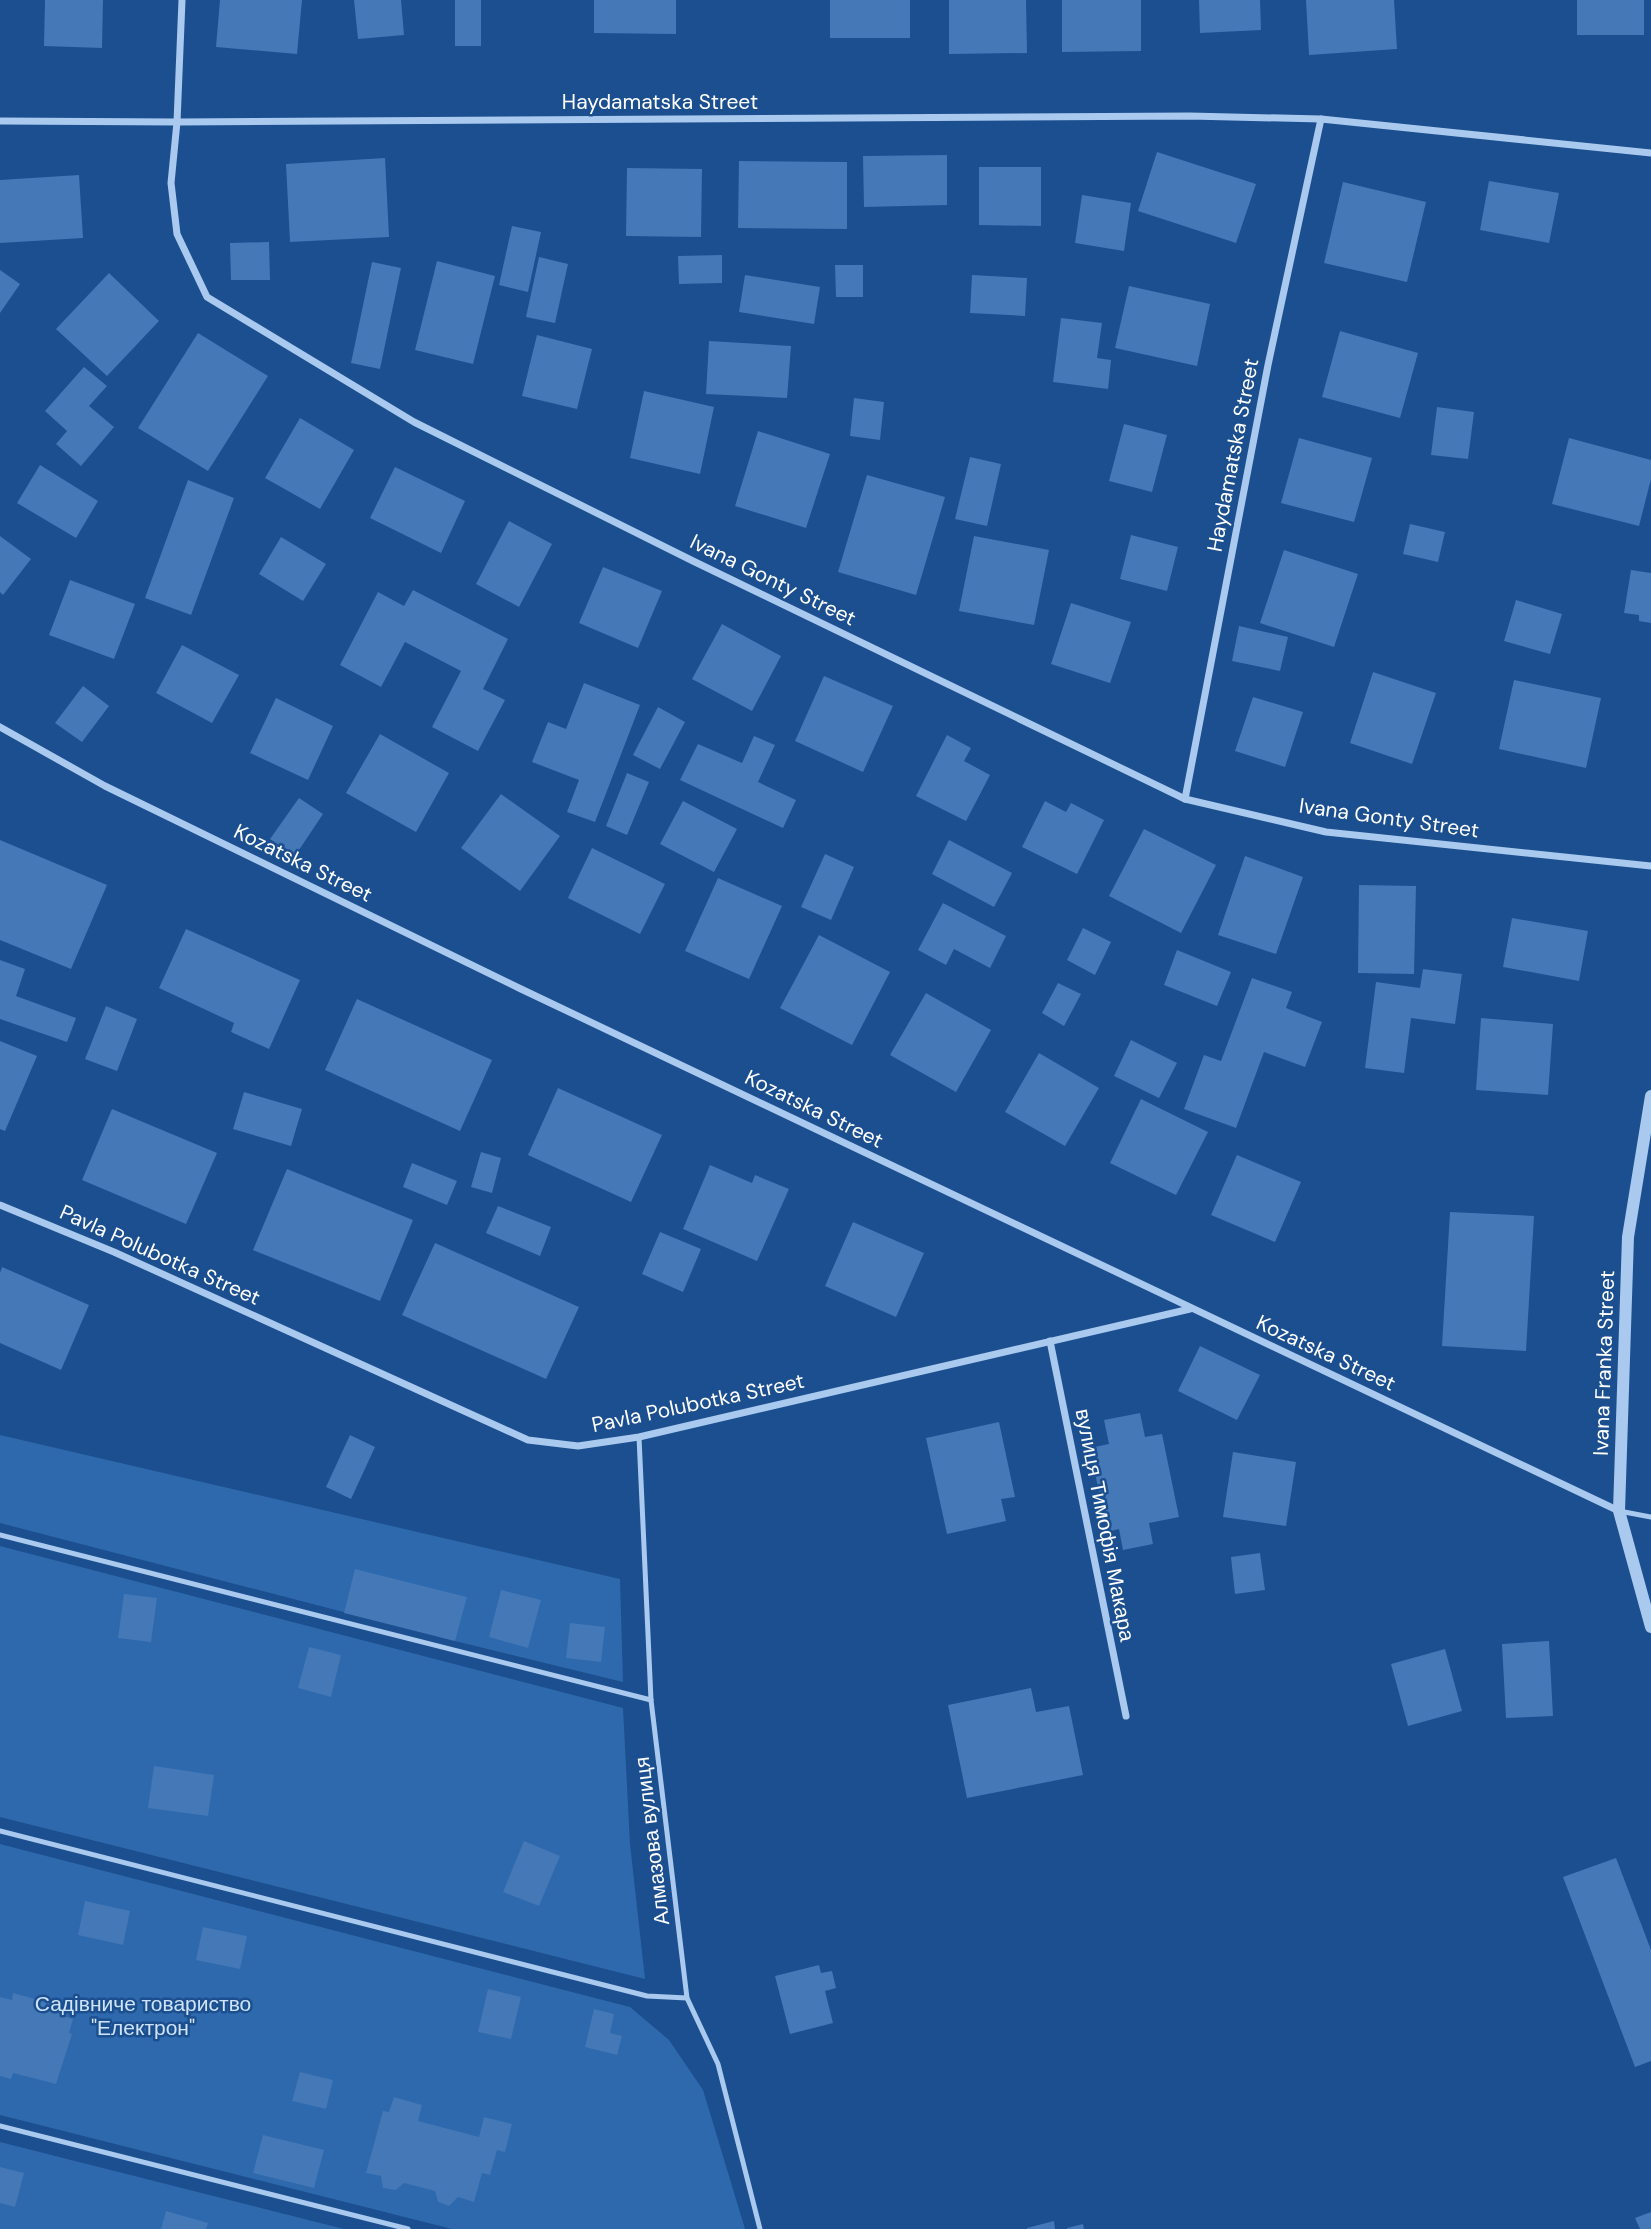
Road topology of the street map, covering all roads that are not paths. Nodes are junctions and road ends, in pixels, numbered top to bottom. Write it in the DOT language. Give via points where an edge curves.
graph roads {
  1 [pos="182,0"];
  2 [pos="1321,119"];
  3 [pos="0,121"];
  4 [pos="177,122"];
  5 [pos="1651,153"];
  6 [pos="0,727"];
  7 [pos="1185,799"];
  8 [pos="1651,866"];
  9 [pos="1651,1097"];
  10 [pos="0,1205"];
  11 [pos="1191,1309"];
  12 [pos="1050,1341"];
  13 [pos="639,1437"];
  14 [pos="1619,1511"];
  15 [pos="1651,1517"];
  16 [pos="0,1535"];
  17 [pos="1651,1627"];
  18 [pos="651,1700"];
  19 [pos="1126,1716"];
  20 [pos="0,1831"];
  21 [pos="687,1998"];
  22 [pos="0,2126"];
  23 [pos="408,2229"];
  24 [pos="760,2229"];
  1 -- 4 [label="street, Ivana Gonty Street"];
  2 -- 4 [label="street, Haydamatska Street"];
  2 -- 5 [label="street, Haydamatska Street"];
  2 -- 7 [label="street, Haydamatska Street" via="1268,365"];
  3 -- 4 [label="street, Haydamatska Street"];
  4 -- 7 [label="street, Ivana Gonty Street" via="171,183 177,234 207,297 414,422"];
  6 -- 11 [label="street, Kozatska Street" via="105,786"];
  7 -- 8 [label="street, Ivana Gonty Street" via="1326,832"];
  9 -- 14 [label="street, Ivana Franka Street" via="1628,1237"];
  10 -- 13 [label="street, Pavla Polubotka Street" via="528,1440 578,1446"];
  11 -- 12 [label="street, Pavla Polubotka Street"];
  11 -- 14 [label="street, Kozatska Street"];
  12 -- 13 [label="street, Pavla Polubotka Street"];
  12 -- 19 [label="street, вулиця Тимофія Макара"];
  13 -- 18 [label="lane, Алмазова вулиця"];
  14 -- 15 [label="lane"];
  14 -- 17 [label="street, Ivana Franka Street"];
  16 -- 18 [label="lane"];
  18 -- 21 [label="lane, Алмазова вулиця"];
  20 -- 21 [label="lane" via="647,1996"];
  21 -- 24 [label="lane, Алмазова вулиця" via="718,2064"];
  22 -- 23 [label="lane"];
}
